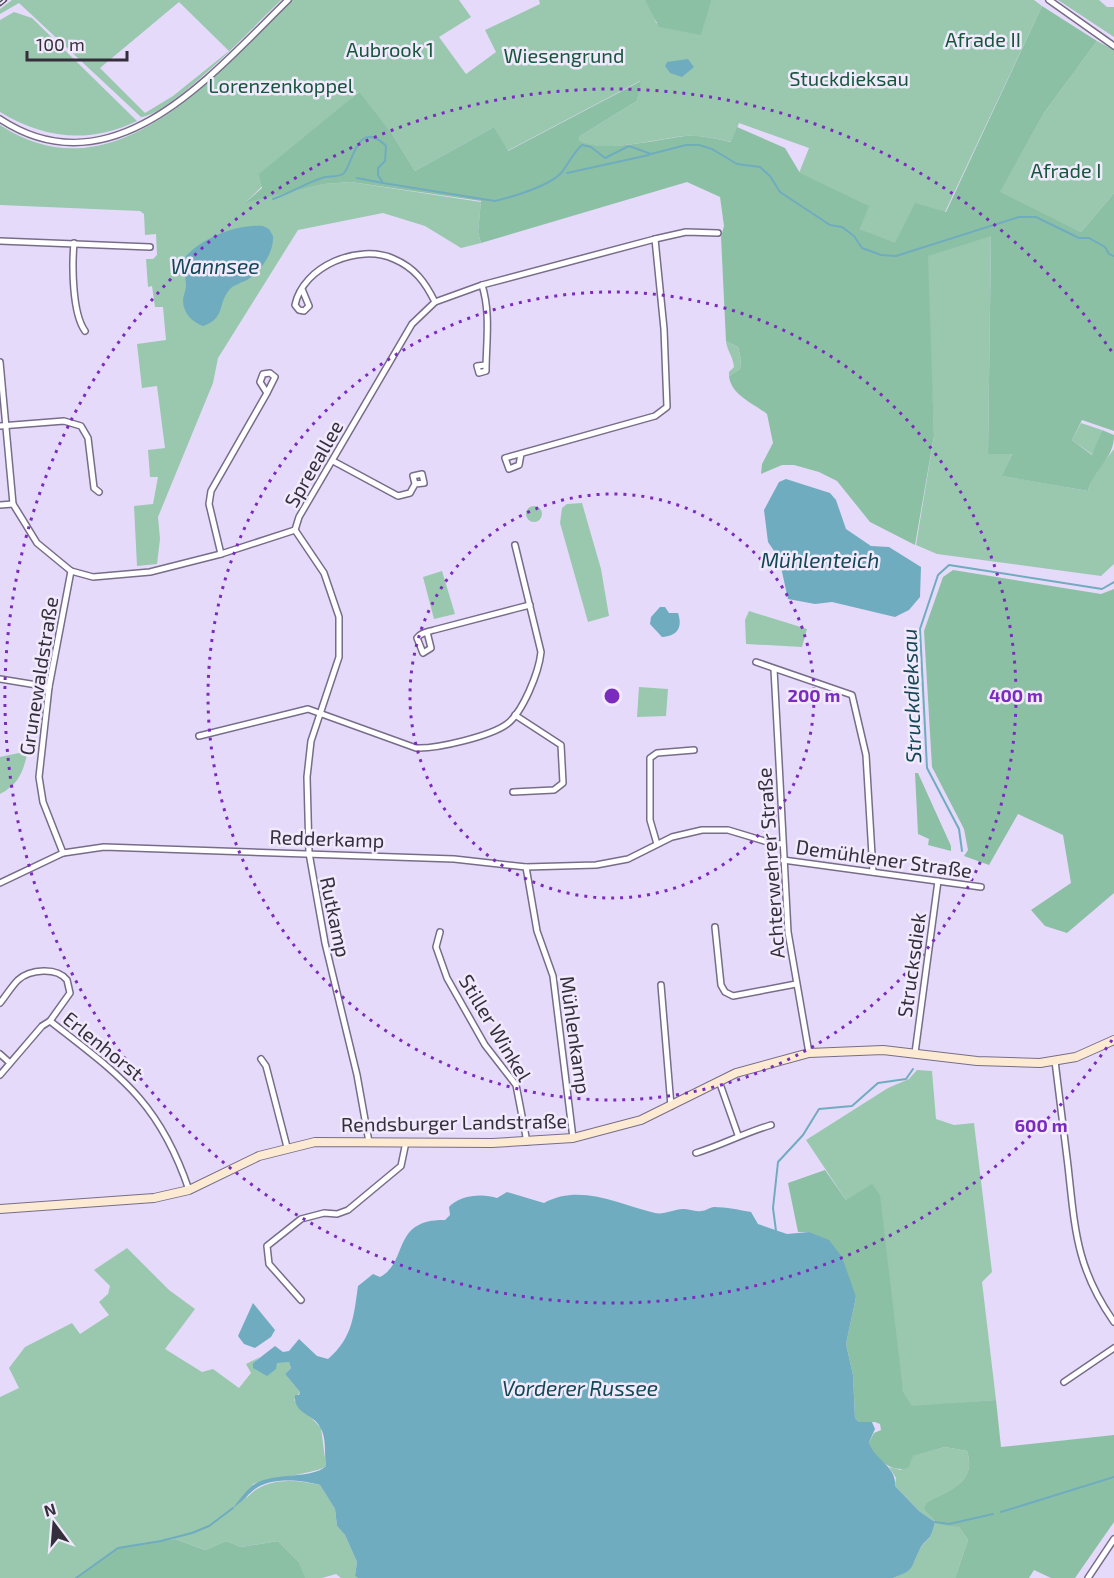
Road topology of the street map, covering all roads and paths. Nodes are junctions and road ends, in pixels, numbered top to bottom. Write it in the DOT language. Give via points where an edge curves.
graph roads {
  1 [pos="288,0"];
  2 [pos="1049,0"];
  3 [pos="1114,46"];
  4 [pos="0,119"];
  5 [pos="718,232"];
  6 [pos="655,239"];
  7 [pos="0,240"];
  8 [pos="74,243"];
  9 [pos="150,247"];
  10 [pos="483,285"];
  11 [pos="302,289"];
  12 [pos="435,302"];
  13 [pos="85,331"];
  14 [pos="0,362"];
  15 [pos="485,365"];
  16 [pos="267,393"];
  17 [pos="3,426"];
  18 [pos="521,454"];
  19 [pos="333,461"];
  20 [pos="415,484"];
  21 [pos="99,492"];
  22 [pos="14,504"];
  23 [pos="0,505"];
  24 [pos="295,530"];
  25 [pos="515,545"];
  26 [pos="221,554"];
  27 [pos="71,571"];
  28 [pos="530,605"];
  29 [pos="427,632"];
  30 [pos="756,662"];
  31 [pos="774,669"];
  32 [pos="0,679"];
  33 [pos="49,687"];
  34 [pos="323,712"];
  35 [pos="515,715"];
  36 [pos="199,736"];
  37 [pos="694,750"];
  38 [pos="513,792"];
  39 [pos="657,844"];
  40 [pos="782,844"];
  41 [pos="63,853"];
  42 [pos="309,853"];
  43 [pos="783,860"];
  44 [pos="526,867"];
  45 [pos="873,872"];
  46 [pos="938,881"];
  47 [pos="0,883"];
  48 [pos="981,887"];
  49 [pos="715,927"];
  50 [pos="441,932"];
  51 [pos="796,984"];
  52 [pos="661,986"];
  53 [pos="0,1003"];
  54 [pos="50,1020"];
  55 [pos="1114,1040"];
  56 [pos="809,1053"];
  57 [pos="915,1053"];
  58 [pos="0,1054"];
  59 [pos="261,1059"];
  60 [pos="1055,1061"];
  61 [pos="10,1063"];
  62 [pos="0,1075"];
  63 [pos="719,1082"];
  64 [pos="671,1106"];
  65 [pos="771,1125"];
  66 [pos="738,1135"];
  67 [pos="573,1138"];
  68 [pos="369,1142"];
  69 [pos="406,1142"];
  70 [pos="527,1142"];
  71 [pos="287,1147"];
  72 [pos="696,1153"];
  73 [pos="189,1190"];
  74 [pos="0,1209"];
  75 [pos="301,1300"];
  76 [pos="1114,1322"];
  77 [pos="1114,1348"];
  78 [pos="1064,1383"];
  79 [pos="1114,1539"];
  80 [pos="1088,1578"];
  1 -- 4 [label="street" via="180,100 127,132 99,141 70,143 25,133"];
  2 -- 3 [label="street"];
  5 -- 6 [label="street, Spreeallee" via="686,232"];
  6 -- 10 [label="street, Spreeallee"];
  6 -- 18 [label="street" via="667,407 655,416"];
  7 -- 8 [label="street"];
  8 -- 9 [label="street"];
  8 -- 13 [label="street" via="77,309"];
  10 -- 12 [label="street, Spreeallee"];
  10 -- 15 [label="street" via="488,318"];
  11 -- 12 [label="street" via="324,267 366,254 380,254 408,266"];
  12 -- 19 [label="street, Spreeallee" via="412,324"];
  14 -- 17 [label="street, Spreeallee"];
  16 -- 26 [label="street" via="211,491 209,504"];
  17 -- 21 [label="street" via="70,421 81,426 88,438 94,488"];
  17 -- 22 [label="street, Spreeallee"];
  19 -- 20 [label="street" via="398,496 410,493"];
  19 -- 24 [label="street, Spreeallee"];
  22 -- 23 [label="street"];
  22 -- 27 [label="street, Spreeallee" via="37,543"];
  24 -- 26 [label="street, Spreeallee"];
  24 -- 34 [label="street, Rutkamp" via="324,573 339,617 339,657"];
  25 -- 28 [label="street"];
  26 -- 27 [label="street, Spreeallee" via="150,572 93,577"];
  27 -- 33 [label="street, Grunewaldstraße"];
  28 -- 29 [label="street"];
  28 -- 35 [label="street" via="540,658"];
  30 -- 31 [label="street"];
  31 -- 40 [label="street, Achterwehrer Straße"];
  31 -- 45 [label="street" via="852,695 866,754"];
  32 -- 33 [label="street"];
  33 -- 41 [label="street, Grunewaldstraße" via="39,777 43,802"];
  34 -- 35 [label="street" via="423,748 495,730"];
  34 -- 36 [label="street" via="300,710"];
  34 -- 42 [label="street, Rutkamp" via="311,741 308,765"];
  35 -- 38 [label="street" via="561,745 563,783 554,790"];
  37 -- 39 [label="street" via="657,753 650,758 650,820"];
  39 -- 40 [label="street, Redderkamp" via="690,832 715,829"];
  39 -- 44 [label="street, Redderkamp" via="628,859 596,865"];
  40 -- 43 [label="street, Achterwehrer Straße"];
  41 -- 42 [label="street, Redderkamp" via="104,847"];
  41 -- 47 [label="street, Redderkamp"];
  42 -- 44 [label="street, Redderkamp" via="478,860"];
  42 -- 68 [label="street, Rutkamp"];
  43 -- 45 [label="street, Demühlener Straße"];
  43 -- 51 [label="street, Achterwehrer Straße"];
  44 -- 67 [label="street, Mühlenkamp" via="537,931 553,976"];
  45 -- 46 [label="street, Demühlener Straße"];
  46 -- 48 [label="street, Demühlener Straße"];
  46 -- 57 [label="street, Strucksdiek"];
  49 -- 51 [label="street" via="725,992 733,996"];
  50 -- 70 [label="street, Stiller Winkel" via="436,947 447,978 484,1045 516,1085"];
  51 -- 56 [label="street, Achterwehrer Straße"];
  52 -- 64 [label="street"];
  53 -- 54 [label="street" via="20,978 48,970 57,972 68,980 70,993"];
  54 -- 61 [label="street, Erlenhorst"];
  54 -- 73 [label="street, Erlenhorst" via="132,1087 171,1142"];
  55 -- 60 [label="street, Rendsburger Landstraße" via="1091,1052"];
  56 -- 57 [label="street, Rendsburger Landstraße" via="867,1049"];
  56 -- 63 [label="street, Rendsburger Landstraße" via="766,1063"];
  57 -- 60 [label="street, Rendsburger Landstraße" via="1008,1064"];
  58 -- 61 [label="street"];
  59 -- 71 [label="street"];
  60 -- 76 [label="street" via="1072,1212 1082,1262 1089,1282"];
  61 -- 62 [label="street, Erlenhorst"];
  63 -- 64 [label="street, Rendsburger Landstraße"];
  63 -- 66 [label="street"];
  64 -- 67 [label="street, Rendsburger Landstraße" via="641,1120"];
  65 -- 66 [label="street"];
  66 -- 72 [label="street" via="728,1143"];
  67 -- 70 [label="street, Rendsburger Landstraße"];
  68 -- 69 [label="street, Rendsburger Landstraße"];
  68 -- 71 [label="street, Rendsburger Landstraße" via="315,1142"];
  69 -- 70 [label="street, Rendsburger Landstraße"];
  69 -- 75 [label="street" via="401,1166 348,1210 301,1219 267,1246 269,1264"];
  71 -- 73 [label="street, Rendsburger Landstraße" via="259,1156"];
  73 -- 74 [label="street, Rendsburger Landstraße" via="154,1198"];
  77 -- 78 [label="street"];
  79 -- 80 [label="street"];
}
